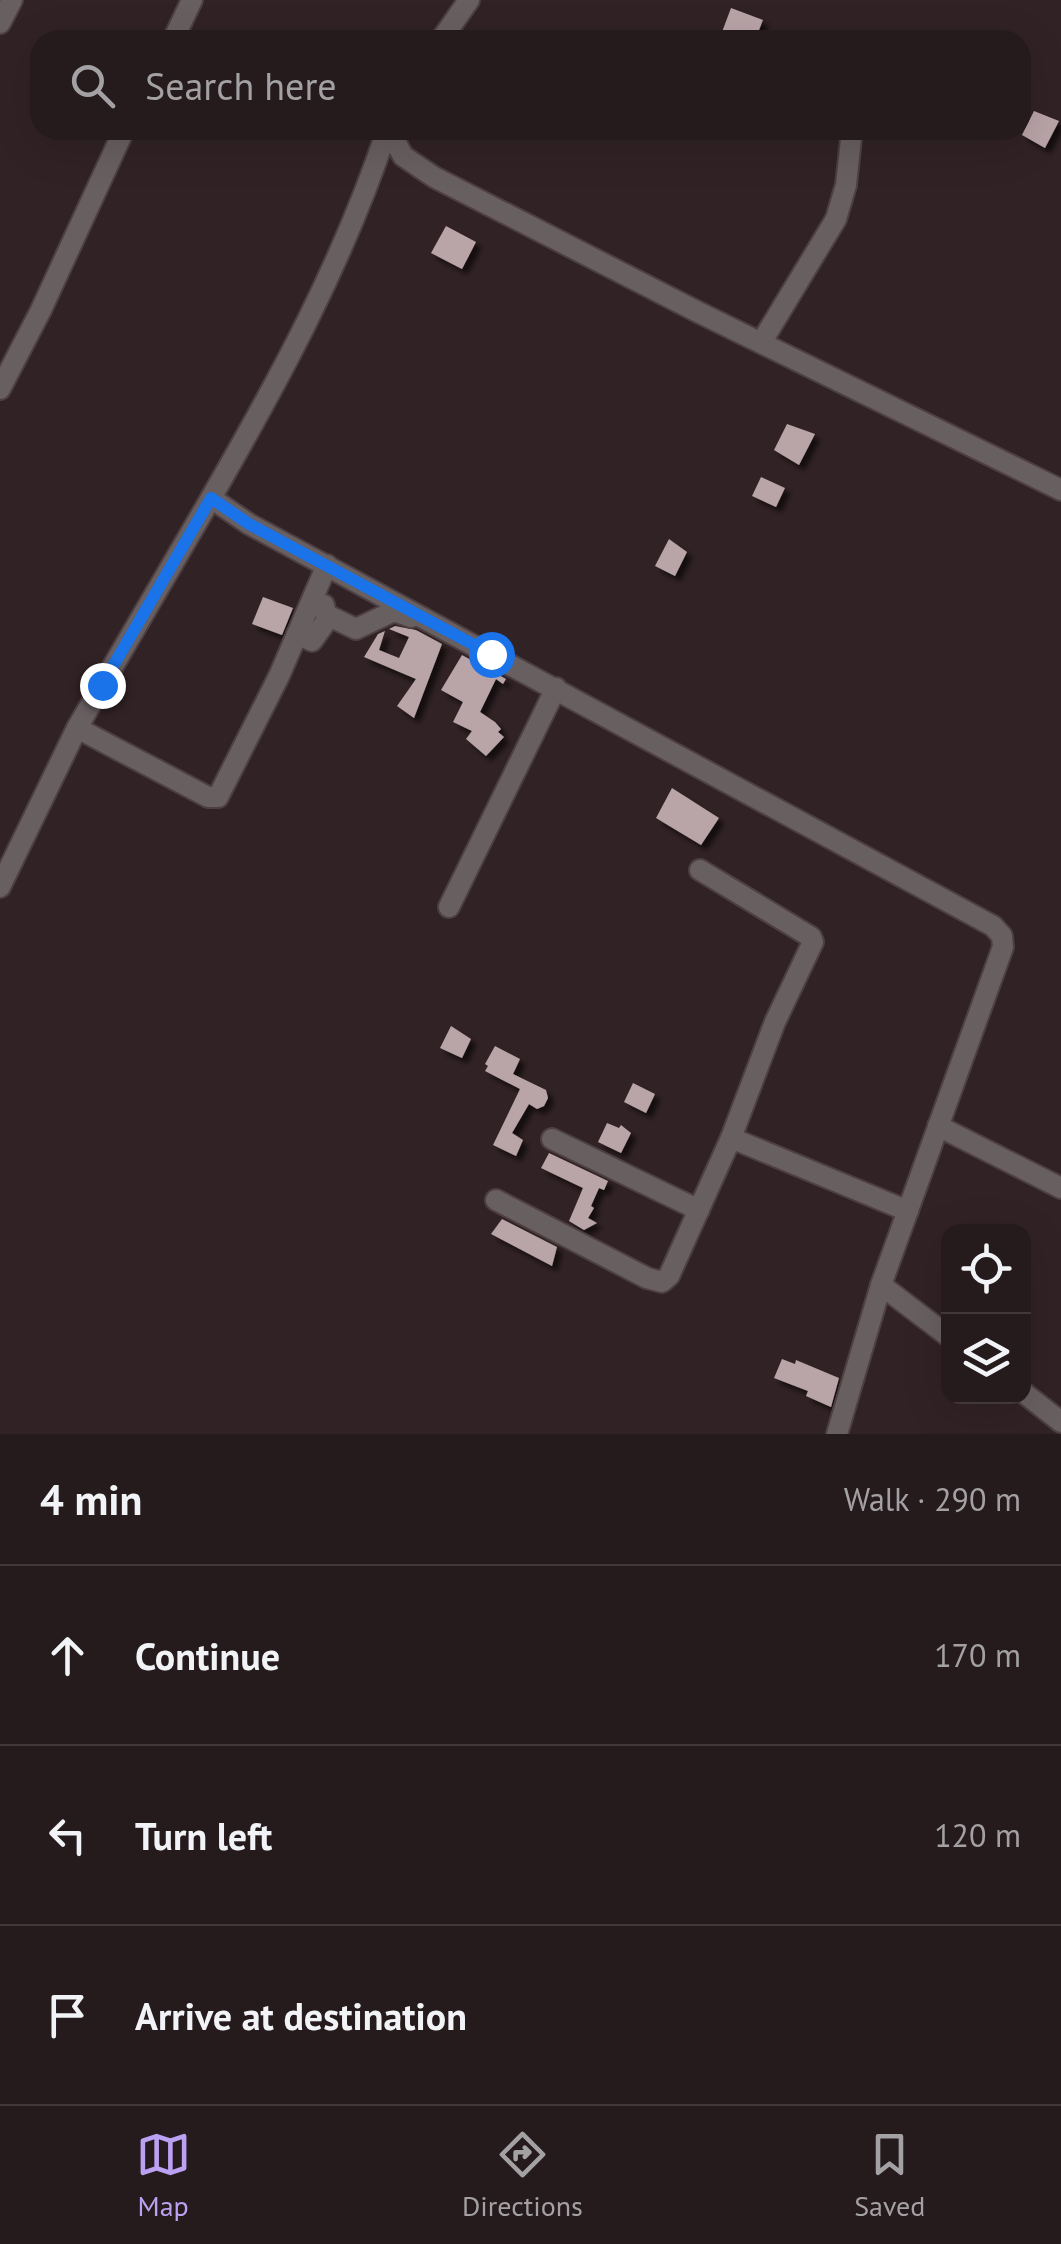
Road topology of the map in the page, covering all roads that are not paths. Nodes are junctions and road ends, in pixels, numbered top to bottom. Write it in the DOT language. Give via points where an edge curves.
graph roads {
  1 [pos="12,0"];
  2 [pos="192,0"];
  3 [pos="469,0"];
  4 [pos="0,24"];
  5 [pos="178,30"];
  6 [pos="448,30"];
  7 [pos="119,140"];
  8 [pos="384,140"];
  9 [pos="394,140"];
  10 [pos="851,140"];
  11 [pos="761,342"];
  12 [pos="0,389"];
  13 [pos="1061,490"];
  14 [pos="211,498"];
  15 [pos="327,566"];
  16 [pos="318,611"];
  17 [pos="426,619"];
  18 [pos="556,688"];
  19 [pos="78,728"];
  20 [pos="700,870"];
  21 [pos="0,887"];
  22 [pos="449,906"];
  23 [pos="938,1126"];
  24 [pos="731,1138"];
  25 [pos="552,1139"];
  26 [pos="1061,1188"];
  27 [pos="496,1200"];
  28 [pos="699,1210"];
  29 [pos="908,1210"];
  30 [pos="881,1285"];
  31 [pos="941,1331"];
  32 [pos="1031,1398"];
  33 [pos="1061,1422"];
  34 [pos="837,1434"];
  1 -- 4 [label="street"];
  2 -- 5 [label="street"];
  3 -- 6 [label="street"];
  7 -- 12 [label="street"];
  8 -- 14 [label="street" via="290,361"];
  9 -- 11 [label="street" via="424,171"];
  10 -- 11 [label="street" via="836,219"];
  11 -- 13 [label="street"];
  14 -- 15 [label="street"];
  14 -- 19 [label="street"];
  15 -- 16 [label="street"];
  15 -- 17 [label="street"];
  16 -- 17 [label="street" via="356,629 394,611"];
  16 -- 19 [label="street" via="297,634 216,799"];
  17 -- 18 [label="street"];
  18 -- 22 [label="street"];
  18 -- 23 [label="street" via="1002,936"];
  19 -- 21 [label="street"];
  20 -- 24 [label="street" via="813,939"];
  23 -- 26 [label="street"];
  23 -- 29 [label="street"];
  24 -- 28 [label="street"];
  24 -- 29 [label="street"];
  25 -- 28 [label="street"];
  27 -- 28 [label="street" via="662,1282"];
  29 -- 30 [label="street"];
  30 -- 31 [label="street"];
  30 -- 34 [label="street"];
  32 -- 33 [label="street"];
}
